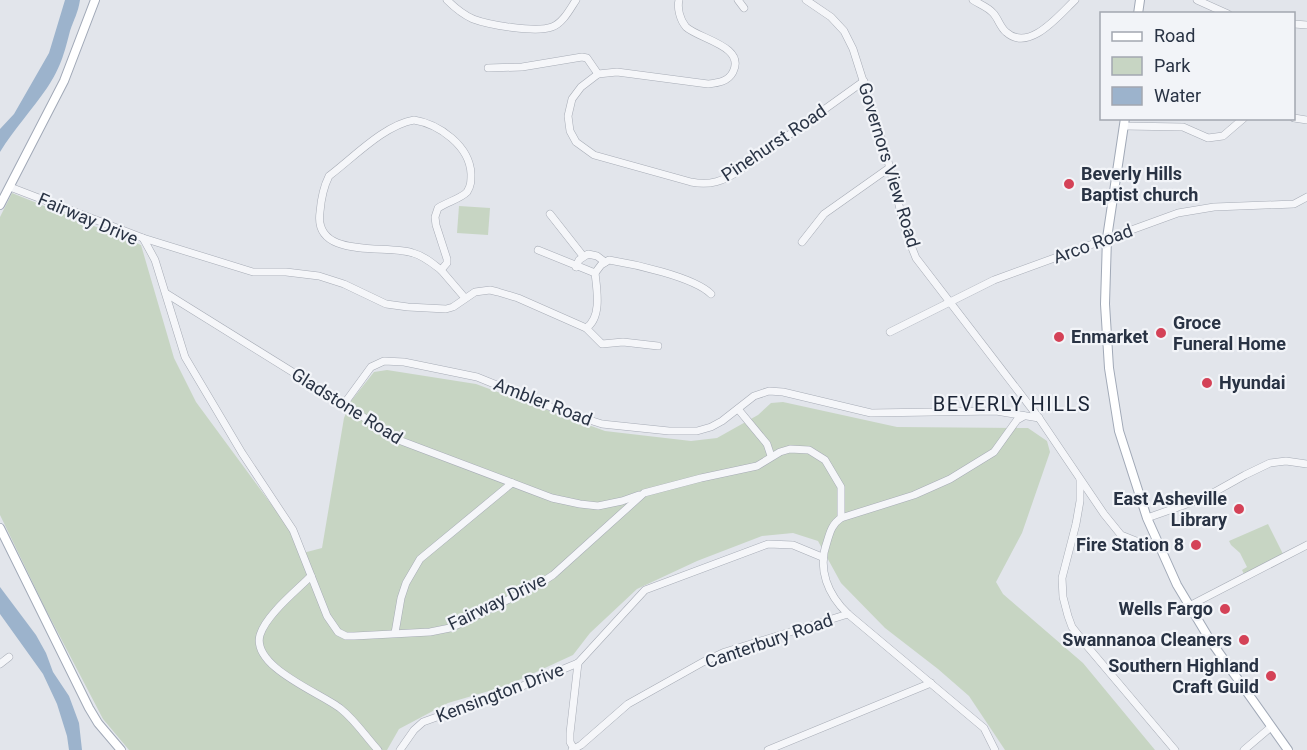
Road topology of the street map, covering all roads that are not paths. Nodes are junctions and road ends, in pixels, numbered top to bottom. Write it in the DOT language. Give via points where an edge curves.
graph roads {
  1 [pos="95,0"];
  2 [pos="447,0"];
  3 [pos="576,0"];
  4 [pos="679,0"];
  5 [pos="738,0"];
  6 [pos="806,0"];
  7 [pos="973,0"];
  8 [pos="1075,0"];
  9 [pos="1197,0"];
  10 [pos="744,8"];
  11 [pos="1224,12"];
  12 [pos="488,68"];
  13 [pos="598,74"];
  14 [pos="864,81"];
  15 [pos="1242,120"];
  16 [pos="1124,122"];
  17 [pos="890,168"];
  18 [pos="10,187"];
  19 [pos="1307,196"];
  20 [pos="0,205"];
  21 [pos="550,214"];
  22 [pos="143,238"];
  23 [pos="1107,238"];
  24 [pos="802,242"];
  25 [pos="538,250"];
  26 [pos="583,256"];
  27 [pos="605,262"];
  28 [pos="576,267"];
  29 [pos="441,270"];
  30 [pos="595,273"];
  31 [pos="167,294"];
  32 [pos="711,294"];
  33 [pos="465,298"];
  34 [pos="949,301"];
  35 [pos="586,328"];
  36 [pos="890,332"];
  37 [pos="658,346"];
  38 [pos="344,404"];
  39 [pos="738,408"];
  40 [pos="1024,416"];
  41 [pos="1039,418"];
  42 [pos="771,456"];
  43 [pos="1307,464"];
  44 [pos="1080,480"];
  45 [pos="512,483"];
  46 [pos="644,493"];
  47 [pos="841,518"];
  48 [pos="1147,518"];
  49 [pos="0,528"];
  50 [pos="1157,545"];
  51 [pos="1307,545"];
  52 [pos="822,557"];
  53 [pos="311,576"];
  54 [pos="1189,606"];
  55 [pos="848,615"];
  56 [pos="395,633"];
  57 [pos="9,657"];
  58 [pos="578,663"];
  59 [pos="0,664"];
  60 [pos="931,683"];
  61 [pos="1271,727"];
  62 [pos="121,750"];
  63 [pos="378,750"];
  64 [pos="400,750"];
  65 [pos="573,750"];
  66 [pos="768,750"];
  67 [pos="995,750"];
  68 [pos="1175,750"];
  69 [pos="1244,750"];
  70 [pos="1288,750"];
  1 -- 18 [label="main road" via="64,81"];
  2 -- 3 [label="street" via="472,19 526,29 551,27 563,19"];
  4 -- 13 [label="street" via="678,12 686,26 727,49 735,68 730,76 708,84 617,72"];
  5 -- 10 [label="street"];
  6 -- 14 [label="street, Governors View Road" via="844,31"];
  7 -- 8 [label="street" via="992,11 1006,33 1018,38 1039,33"];
  9 -- 11 [label="street"];
  12 -- 13 [label="street" via="582,57"];
  13 -- 14 [label="street, Pinehurst Road" via="580,87 572,99 568,116 576,142 594,155 701,184 726,179"];
  14 -- 17 [label="street, Governors View Road"];
  15 -- 16 [label="street" via="1223,136 1208,138 1183,127"];
  16 -- 23 [label="main road"];
  17 -- 24 [label="street" via="824,214"];
  17 -- 34 [label="street, Governors View Road" via="911,246"];
  18 -- 20 [label="main road"];
  18 -- 22 [label="street, Fairway Drive"];
  19 -- 23 [label="street, Arco Road" via="1294,204 1192,210"];
  21 -- 26 [label="street"];
  22 -- 31 [label="street, Fairway Drive"];
  22 -- 33 [label="street" via="253,272 319,276 386,304 446,309"];
  23 -- 34 [label="street, Arco Road"];
  23 -- 48 [label="main road" via="1109,368 1119,431"];
  25 -- 28 [label="street"];
  26 -- 27 [label="street" via="593,254"];
  26 -- 28 [label="street"];
  27 -- 30 [label="street"];
  27 -- 32 [label="street" via="630,263 687,280"];
  28 -- 30 [label="street"];
  29 -- 29 [label="street" via="414,253 368,250 338,242 330,239 320,226 324,186 329,176 381,135 406,121 435,126 453,140 471,168 468,190 438,208 435,217 447,259"];
  29 -- 33 [label="street"];
  30 -- 35 [label="street" via="595,312"];
  31 -- 38 [label="street, Gladstone Road"];
  31 -- 53 [label="street, Fairway Drive" via="185,357 293,530"];
  33 -- 35 [label="street" via="475,292 498,292"];
  34 -- 36 [label="street, Arco Road"];
  34 -- 41 [label="street, Governors View Road"];
  35 -- 37 [label="street" via="602,344"];
  38 -- 39 [label="street, Ambler Road" via="371,367 384,361 453,370 602,424 697,431 711,427"];
  38 -- 45 [label="street, Gladstone Road" via="396,439"];
  39 -- 40 [label="street, Ambler Road" via="754,396 783,392 871,412 996,411"];
  39 -- 42 [label="street" via="767,444"];
  40 -- 41 [label="street, Ambler Road"];
  40 -- 47 [label="street" via="994,452 950,479"];
  41 -- 44 [label="street, Governors View Road"];
  42 -- 46 [label="street, Fairway Drive" via="757,466"];
  42 -- 47 [label="street, Fairway Drive" via="799,449 825,460 841,487"];
  43 -- 48 [label="street" via="1270,463 1204,498"];
  44 -- 50 [label="street, Governors View Road" via="1121,535"];
  44 -- 68 [label="street" via="1076,524 1062,578 1068,616 1087,646"];
  45 -- 46 [label="street, Gladstone Road" via="589,506"];
  45 -- 56 [label="street" via="420,559 406,583"];
  46 -- 56 [label="street, Fairway Drive" via="567,564 539,584 450,627"];
  47 -- 52 [label="street" via="830,532"];
  48 -- 50 [label="main road"];
  49 -- 62 [label="main road" via="89,708"];
  50 -- 54 [label="main road"];
  51 -- 54 [label="street"];
  52 -- 55 [label="street" via="826,583"];
  52 -- 58 [label="street, Kensington Drive" via="793,545 768,544 645,590"];
  53 -- 56 [label="street, Fairway Drive" via="338,632 354,636"];
  53 -- 63 [label="street" via="270,618 260,636 261,653 279,671 342,709"];
  54 -- 61 [label="main road"];
  55 -- 60 [label="street"];
  55 -- 65 [label="street, Canterbury Road" via="704,662 628,704"];
  57 -- 59 [label="street"];
  58 -- 64 [label="street, Kensington Drive" via="423,722"];
  58 -- 65 [label="street" via="570,733"];
  60 -- 66 [label="street"];
  60 -- 67 [label="street" via="984,728"];
  61 -- 69 [label="street"];
  61 -- 70 [label="main road"];
}
